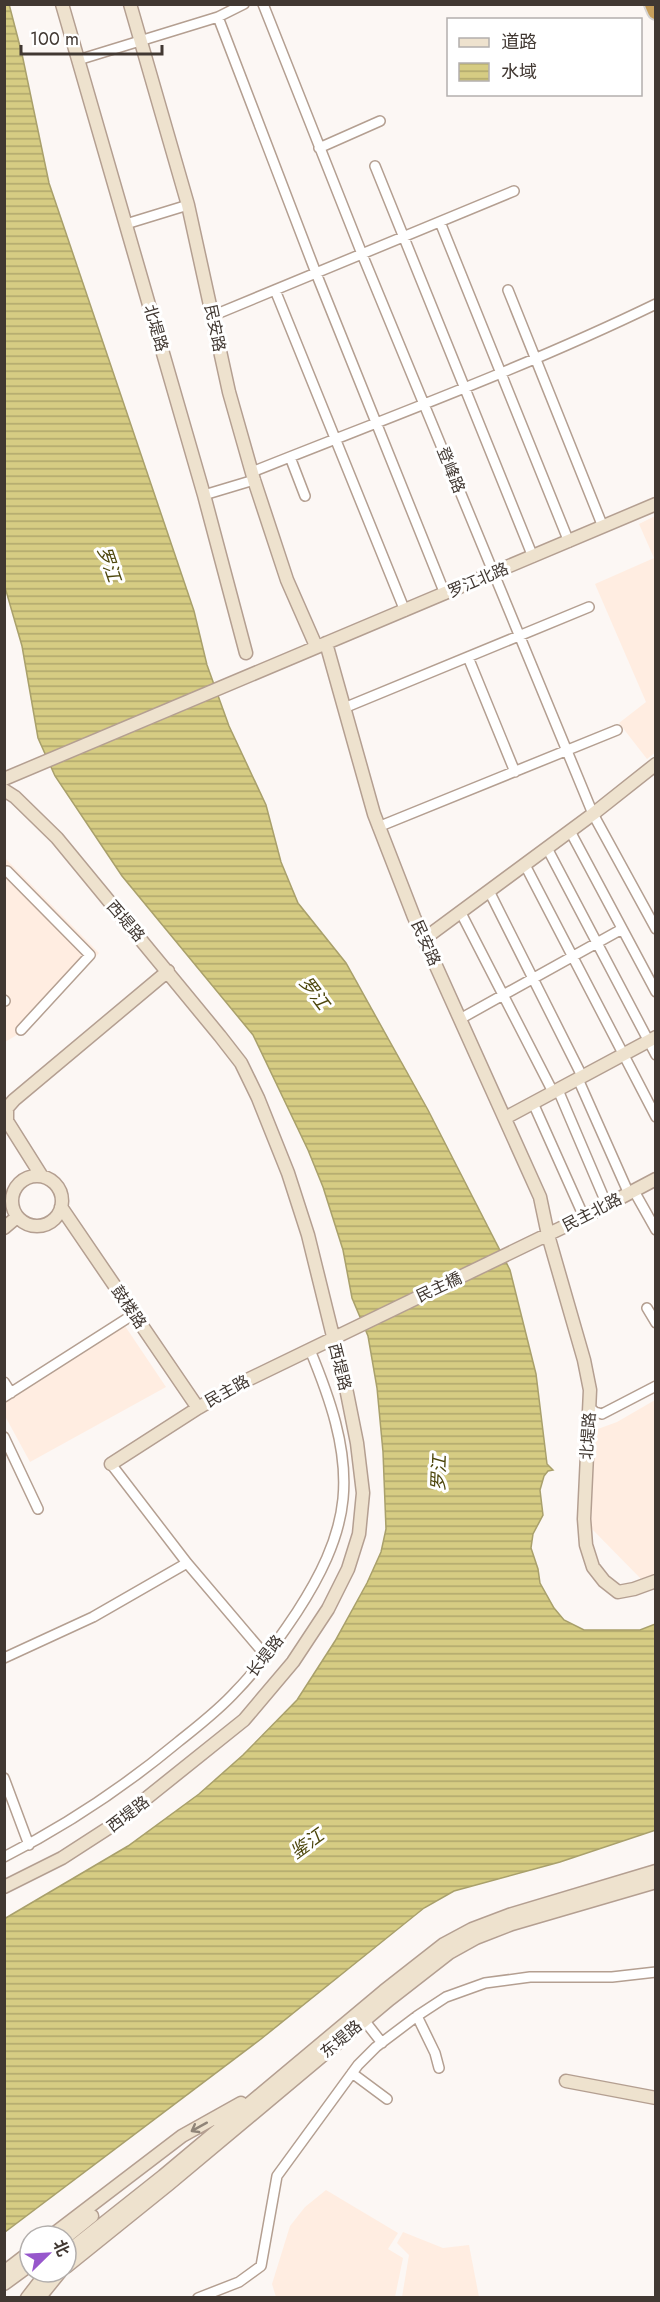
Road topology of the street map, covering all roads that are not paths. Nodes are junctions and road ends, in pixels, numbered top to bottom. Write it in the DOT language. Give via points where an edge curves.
graph roads {
  1 [pos="62,4"];
  2 [pos="130,4"];
  3 [pos="244,4"];
  4 [pos="263,4"];
  5 [pos="653,4"];
  6 [pos="656,11"];
  7 [pos="218,17"];
  8 [pos="141,41"];
  9 [pos="78,60"];
  10 [pos="380,121"];
  11 [pos="319,148"];
  12 [pos="375,166"];
  13 [pos="514,191"];
  14 [pos="188,205"];
  15 [pos="440,222"];
  16 [pos="126,224"];
  17 [pos="404,237"];
  18 [pos="362,254"];
  19 [pos="316,273"];
  20 [pos="275,290"];
  21 [pos="508,290"];
  22 [pos="656,304"];
  23 [pos="212,316"];
  24 [pos="536,358"];
  25 [pos="501,372"];
  26 [pos="464,388"];
  27 [pos="423,404"];
  28 [pos="376,423"];
  29 [pos="336,439"];
  30 [pos="290,457"];
  31 [pos="253,476"];
  32 [pos="204,495"];
  33 [pos="305,496"];
  34 [pos="656,504"];
  35 [pos="603,526"];
  36 [pos="569,542"];
  37 [pos="533,557"];
  38 [pos="493,573"];
  39 [pos="445,594"];
  40 [pos="589,607"];
  41 [pos="405,611"];
  42 [pos="520,636"];
  43 [pos="321,644"];
  44 [pos="246,653"];
  45 [pos="468,657"];
  46 [pos="345,708"];
  47 [pos="617,730"];
  48 [pos="567,750"];
  49 [pos="656,764"];
  50 [pos="515,771"];
  51 [pos="10,775"];
  52 [pos="4,790"];
  53 [pos="593,814"];
  54 [pos="378,827"];
  55 [pos="570,831"];
  56 [pos="547,848"];
  57 [pos="525,865"];
  58 [pos="7,871"];
  59 [pos="489,891"];
  60 [pos="461,913"];
  61 [pos="656,928"];
  62 [pos="622,929"];
  63 [pos="424,939"];
  64 [pos="597,943"];
  65 [pos="572,957"];
  66 [pos="168,971"];
  67 [pos="533,978"];
  68 [pos="656,992"];
  69 [pos="503,995"];
  70 [pos="460,1019"];
  71 [pos="21,1030"];
  72 [pos="652,1039"];
  73 [pos="623,1055"];
  74 [pos="656,1055"];
  75 [pos="580,1078"];
  76 [pos="555,1091"];
  77 [pos="533,1103"];
  78 [pos="656,1117"];
  79 [pos="505,1118"];
  80 [pos="40,1176"];
  81 [pos="656,1179"];
  82 [pos="631,1192"];
  83 [pos="607,1205"];
  84 [pos="61,1207"];
  85 [pos="17,1217"];
  86 [pos="584,1217"];
  87 [pos="4,1228"];
  88 [pos="656,1230"];
  89 [pos="548,1235"];
  90 [pos="529,1244"];
  91 [pos="647,1308"];
  92 [pos="134,1314"];
  93 [pos="656,1323"];
  94 [pos="349,1329"];
  95 [pos="333,1337"];
  96 [pos="310,1350"];
  97 [pos="4,1382"];
  98 [pos="656,1386"];
  99 [pos="8,1395"];
  100 [pos="198,1408"];
  101 [pos="590,1408"];
  102 [pos="602,1414"];
  103 [pos="588,1426"];
  104 [pos="4,1437"];
  105 [pos="111,1464"];
  106 [pos="38,1509"];
  107 [pos="187,1563"];
  108 [pos="656,1581"];
  109 [pos="266,1656"];
  110 [pos="4,1658"];
  111 [pos="4,1778"];
  112 [pos="29,1845"];
  113 [pos="4,1857"];
  114 [pos="656,1871"];
  115 [pos="656,1882"];
  116 [pos="4,1887"];
  117 [pos="656,1972"];
  118 [pos="417,2016"];
  119 [pos="364,2020"];
  120 [pos="382,2043"];
  121 [pos="439,2068"];
  122 [pos="352,2073"];
  123 [pos="566,2081"];
  124 [pos="269,2088"];
  125 [pos="656,2098"];
  126 [pos="387,2099"];
  127 [pos="86,2215"];
  128 [pos="112,2223"];
  129 [pos="71,2224"];
  130 [pos="78,2224"];
  131 [pos="78,2245"];
  132 [pos="78,2256"];
  133 [pos="18,2261"];
  134 [pos="4,2272"];
  135 [pos="18,2274"];
  136 [pos="4,2284"];
  137 [pos="38,2284"];
  138 [pos="50,2284"];
  139 [pos="225,2293"];
  140 [pos="27,2298"];
  141 [pos="39,2298"];
  142 [pos="198,2298"];
  1 -- 9 [label="main road, 北堤路"];
  2 -- 8 [label="main road, 民安路"];
  3 -- 7 [label="street"];
  4 -- 11 [label="street, 登峰路"];
  5 -- 6 [label="highway"];
  7 -- 8 [label="street"];
  7 -- 19 [label="street"];
  8 -- 9 [label="street"];
  8 -- 14 [label="main road, 民安路"];
  9 -- 16 [label="main road, 北堤路"];
  10 -- 11 [label="street"];
  11 -- 18 [label="street, 登峰路"];
  12 -- 17 [label="street"];
  13 -- 15 [label="street"];
  14 -- 16 [label="street"];
  14 -- 23 [label="main road, 民安路"];
  15 -- 17 [label="street"];
  15 -- 25 [label="street"];
  16 -- 32 [label="main road, 北堤路"];
  17 -- 18 [label="street"];
  17 -- 26 [label="street"];
  18 -- 19 [label="street"];
  18 -- 27 [label="street, 登峰路"];
  19 -- 20 [label="street"];
  19 -- 28 [label="street"];
  20 -- 23 [label="street"];
  20 -- 29 [label="street"];
  21 -- 24 [label="street"];
  22 -- 24 [label="street"];
  23 -- 31 [label="main road, 民安路"];
  24 -- 25 [label="street"];
  24 -- 35 [label="street"];
  25 -- 26 [label="street"];
  25 -- 36 [label="street"];
  26 -- 27 [label="street"];
  26 -- 37 [label="street"];
  27 -- 28 [label="street"];
  27 -- 38 [label="street, 登峰路"];
  28 -- 29 [label="street"];
  28 -- 39 [label="street"];
  29 -- 30 [label="street"];
  29 -- 41 [label="street"];
  30 -- 31 [label="street"];
  30 -- 33 [label="street"];
  31 -- 32 [label="street"];
  31 -- 43 [label="main road, 民安路" via="287,580"];
  32 -- 44 [label="main road, 北堤路"];
  34 -- 35 [label="main road, 罗江北路"];
  35 -- 36 [label="main road, 罗江北路"];
  36 -- 37 [label="main road, 罗江北路"];
  37 -- 38 [label="main road, 罗江北路"];
  38 -- 39 [label="main road, 罗江北路"];
  38 -- 42 [label="street, 登峰路"];
  39 -- 41 [label="main road, 罗江北路"];
  40 -- 42 [label="street"];
  41 -- 43 [label="main road, 罗江北路"];
  42 -- 45 [label="street"];
  42 -- 48 [label="street, 登峰路"];
  43 -- 46 [label="main road, 民安路"];
  43 -- 51 [label="main road, 罗江北路"];
  45 -- 46 [label="street"];
  45 -- 50 [label="street"];
  46 -- 54 [label="main road, 民安路"];
  47 -- 48 [label="street"];
  48 -- 50 [label="street"];
  48 -- 53 [label="street, 登峰路"];
  49 -- 53 [label="main road"];
  50 -- 54 [label="street"];
  52 -- 66 [label="main road, 西堤路" via="57,838"];
  53 -- 55 [label="main road"];
  53 -- 61 [label="street, 登峰路"];
  54 -- 63 [label="main road, 民安路"];
  55 -- 56 [label="main road"];
  55 -- 62 [label="street"];
  56 -- 57 [label="main road"];
  56 -- 64 [label="street"];
  57 -- 59 [label="main road"];
  57 -- 65 [label="street"];
  58 -- 71 [label="street" via="90,955"];
  59 -- 60 [label="main road"];
  59 -- 67 [label="street"];
  60 -- 63 [label="main road"];
  60 -- 69 [label="street"];
  62 -- 64 [label="street"];
  62 -- 68 [label="street"];
  63 -- 70 [label="main road, 民安路"];
  64 -- 65 [label="street"];
  64 -- 72 [label="street"];
  65 -- 67 [label="street"];
  65 -- 73 [label="street"];
  66 -- 80 [label="main road" via="7,1108 7,1121"];
  66 -- 95 [label="main road, 西堤路" via="241,1063 254,1089 299,1203"];
  67 -- 69 [label="street"];
  67 -- 75 [label="street"];
  69 -- 70 [label="street"];
  69 -- 76 [label="street"];
  70 -- 79 [label="main road, 民安路"];
  72 -- 73 [label="main road"];
  72 -- 74 [label="street"];
  73 -- 75 [label="main road"];
  73 -- 78 [label="street"];
  75 -- 76 [label="main road"];
  75 -- 82 [label="street"];
  76 -- 77 [label="main road"];
  76 -- 83 [label="street"];
  77 -- 79 [label="main road"];
  77 -- 86 [label="street"];
  79 -- 89 [label="main road, 民安路" via="540,1197"];
  80 -- 84 [label="main road" via="53,1181 59,1189"];
  80 -- 85 [label="main road" via="25,1178 14,1188 11,1204"];
  81 -- 82 [label="main road, 民主北路"];
  82 -- 83 [label="main road, 民主北路"];
  82 -- 88 [label="street"];
  83 -- 86 [label="main road, 民主北路"];
  84 -- 85 [label="main road" via="53,1220 38,1226"];
  84 -- 92 [label="main road, 鼓楼路"];
  85 -- 87 [label="main road"];
  86 -- 89 [label="main road, 民主北路"];
  89 -- 90 [label="main road, 民主北路"];
  89 -- 101 [label="main road, 北堤路" via="584,1360"];
  90 -- 94 [label="main road, 民主橋"];
  91 -- 93 [label="street"];
  92 -- 99 [label="street"];
  92 -- 100 [label="main road, 鼓楼路"];
  94 -- 95 [label="main road, 民主路"];
  95 -- 96 [label="main road, 民主路"];
  95 -- 116 [label="main road, 西堤路" via="357,1443 363,1506 348,1569 328,1609 268,1694 232,1731 106,1830"];
  96 -- 100 [label="main road, 民主路"];
  96 -- 109 [label="street, 长堤路" via="339,1441 344,1480 342,1506 317,1579"];
  97 -- 99 [label="street"];
  98 -- 102 [label="street"];
  100 -- 105 [label="main road, 民主路"];
  101 -- 102 [label="street"];
  101 -- 103 [label="main road, 北堤路"];
  102 -- 103 [label="street"];
  103 -- 108 [label="main road, 北堤路" via="584,1533 588,1556 604,1581 618,1592"];
  104 -- 106 [label="street"];
  105 -- 107 [label="street"];
  107 -- 109 [label="street"];
  107 -- 110 [label="street" via="93,1617"];
  109 -- 112 [label="street, 长堤路" via="235,1693 151,1765"];
  111 -- 112 [label="street"];
  112 -- 113 [label="street, 长堤路"];
  114 -- 124 [label="main road, 东堤路" via="508,1915 457,1936 431,1953"];
  115 -- 119 [label="main road, 东堤路" via="476,1938 436,1961"];
  117 -- 118 [label="street" via="612,1977 530,1977 485,1983 446,1997"];
  118 -- 120 [label="street"];
  118 -- 121 [label="street"];
  119 -- 120 [label="street"];
  119 -- 128 [label="main road, 东堤路" via="169,2184"];
  120 -- 122 [label="street"];
  122 -- 126 [label="street"];
  122 -- 139 [label="street" via="277,2176 261,2266"];
  123 -- 125 [label="main road"];
  124 -- 127 [label="main road, one-way" via="182,2136"];
  124 -- 128 [label="main road, 东堤路"];
  127 -- 128 [label="main road"];
  127 -- 129 [label="main road"];
  127 -- 130 [label="main road"];
  128 -- 131 [label="main road, 东堤路"];
  128 -- 132 [label="main road, 东堤路"];
  133 -- 134 [label="main road"];
  135 -- 136 [label="main road"];
  137 -- 140 [label="main road"];
  138 -- 141 [label="main road"];
  139 -- 142 [label="street"];
}
